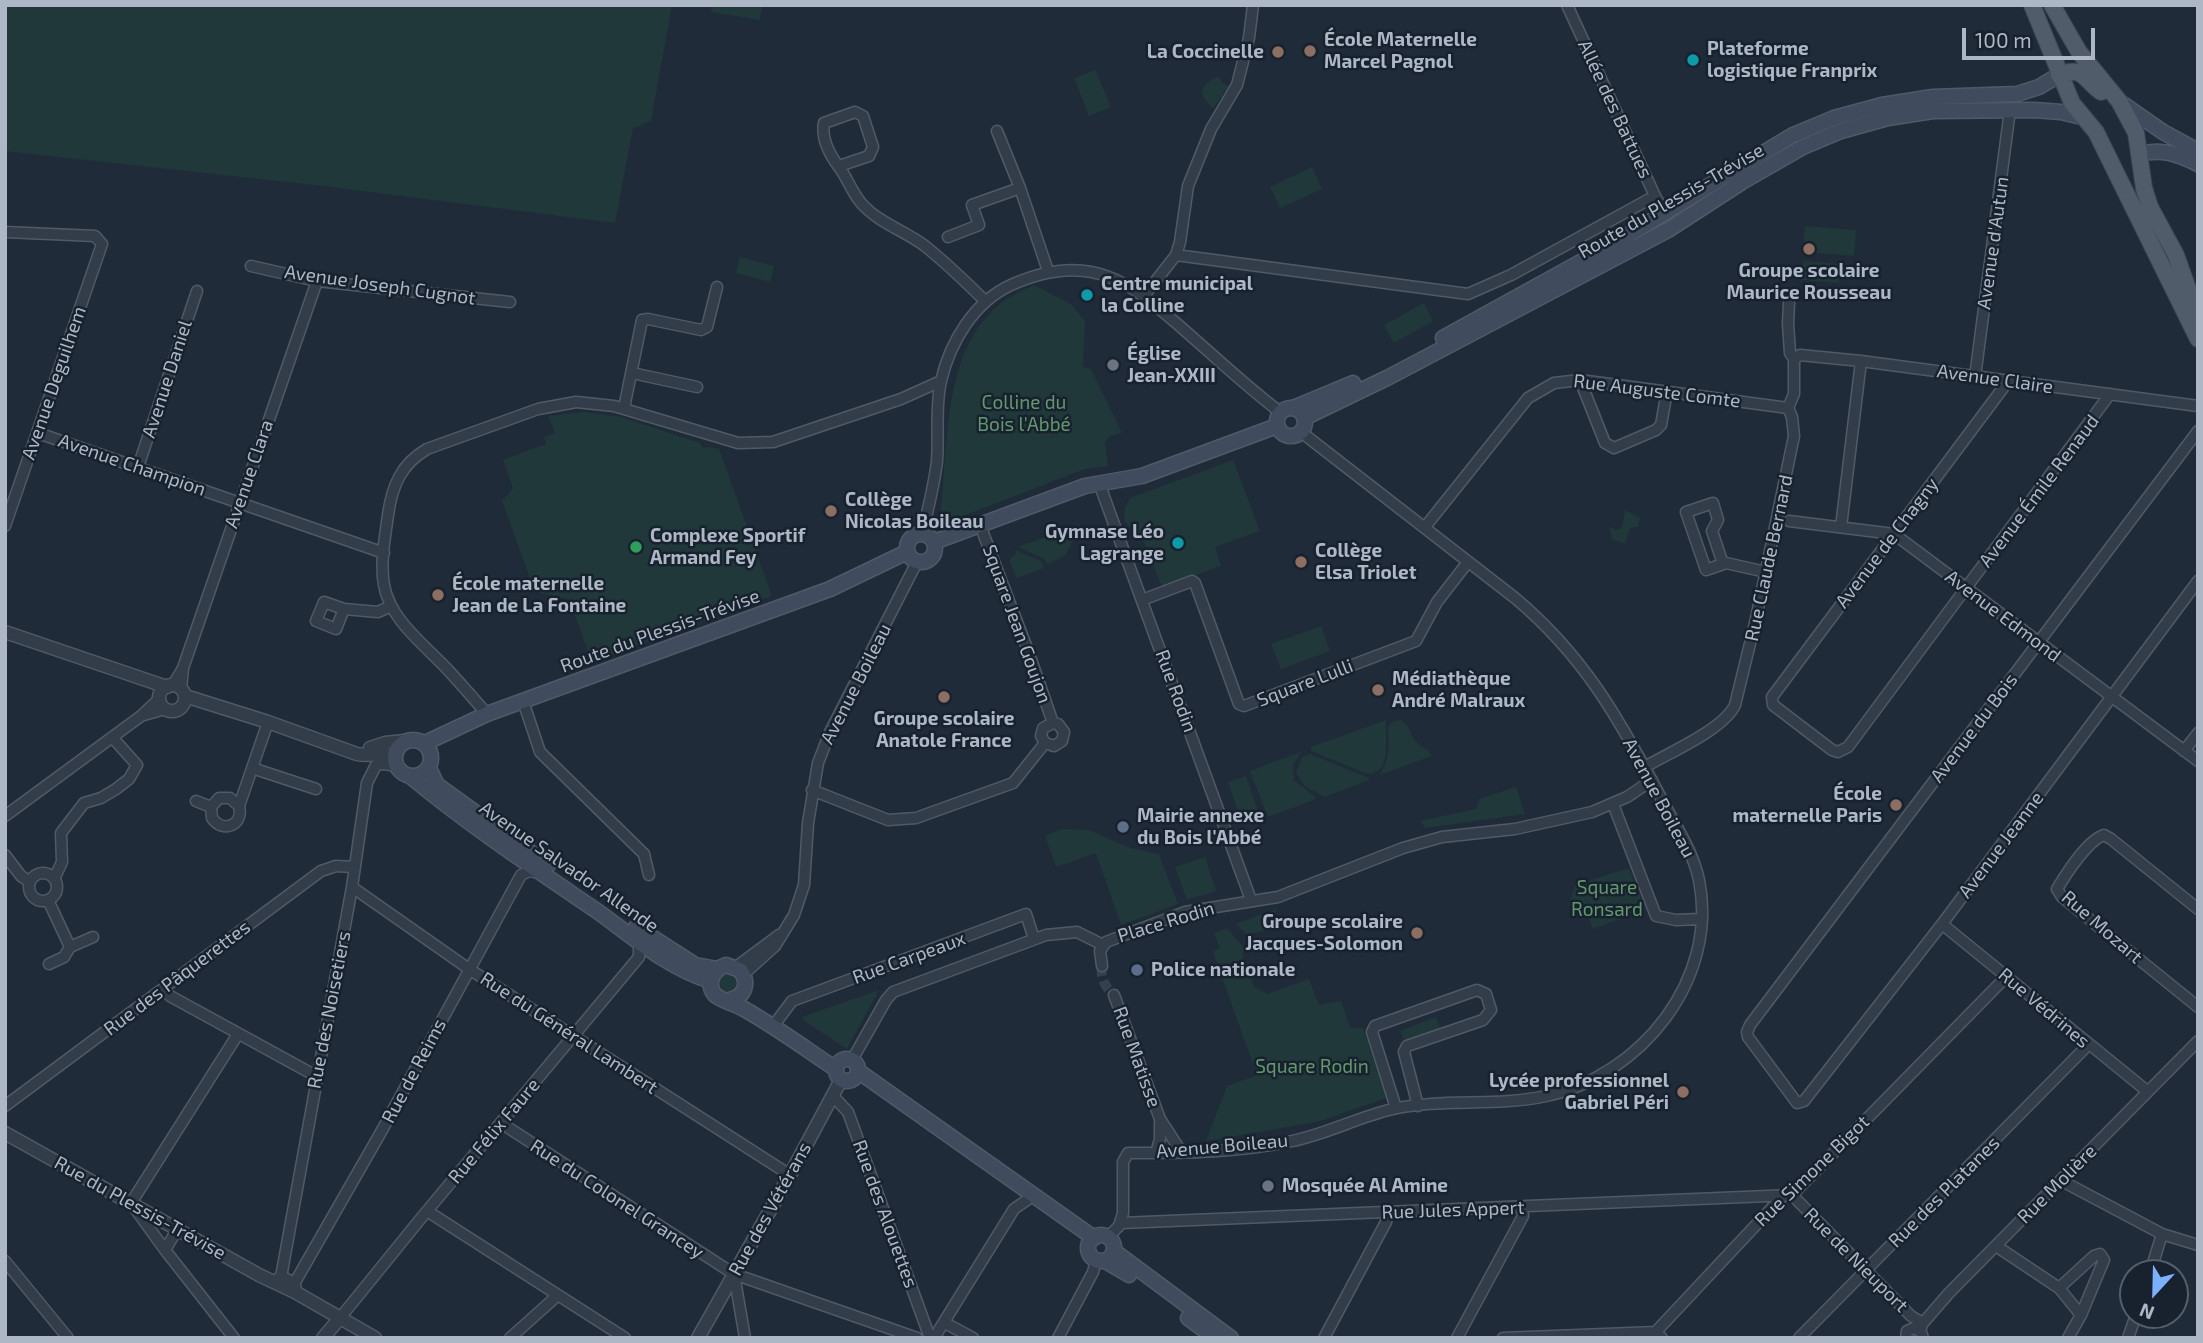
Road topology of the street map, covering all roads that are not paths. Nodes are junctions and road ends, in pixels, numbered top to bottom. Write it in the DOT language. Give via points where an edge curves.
graph roads {
  1 [pos="1253,5"];
  2 [pos="1567,5"];
  3 [pos="2032,5"];
  4 [pos="2052,5"];
  5 [pos="2059,75"];
  6 [pos="2119,101"];
  7 [pos="2010,110"];
  8 [pos="2082,117"];
  9 [pos="998,131"];
  10 [pos="2096,132"];
  11 [pos="2198,151"];
  12 [pos="2139,154"];
  13 [pos="2198,164"];
  14 [pos="839,166"];
  15 [pos="1020,188"];
  16 [pos="1655,197"];
  17 [pos="1665,213"];
  18 [pos="1674,226"];
  19 [pos="5,232"];
  20 [pos="948,237"];
  21 [pos="1176,255"];
  22 [pos="251,266"];
  23 [pos="1048,271"];
  24 [pos="317,281"];
  25 [pos="717,287"];
  26 [pos="197,291"];
  27 [pos="1143,297"];
  28 [pos="985,301"];
  29 [pos="510,302"];
  30 [pos="1789,303"];
  31 [pos="2198,317"];
  32 [pos="2198,340"];
  33 [pos="1794,359"];
  34 [pos="1861,361"];
  35 [pos="632,373"];
  36 [pos="1975,377"];
  37 [pos="1580,380"];
  38 [pos="941,381"];
  39 [pos="2005,381"];
  40 [pos="697,387"];
  41 [pos="1667,391"];
  42 [pos="2110,394"];
  43 [pos="2198,406"];
  44 [pos="624,408"];
  45 [pos="1788,408"];
  46 [pos="1283,416"];
  47 [pos="1303,425"];
  48 [pos="2198,431"];
  49 [pos="38,433"];
  50 [pos="138,467"];
  51 [pos="1099,483"];
  52 [pos="239,502"];
  53 [pos="1789,521"];
  54 [pos="980,525"];
  55 [pos="5,526"];
  56 [pos="1424,527"];
  57 [pos="1841,527"];
  58 [pos="1894,534"];
  59 [pos="928,538"];
  60 [pos="384,553"];
  61 [pos="912,557"];
  62 [pos="1468,562"];
  63 [pos="1723,564"];
  64 [pos="1766,572"];
  65 [pos="2198,581"];
  66 [pos="1966,588"];
  67 [pos="1142,600"];
  68 [pos="391,606"];
  69 [pos="344,610"];
  70 [pos="5,632"];
  71 [pos="2039,642"];
  72 [pos="171,696"];
  73 [pos="2111,697"];
  74 [pos="523,701"];
  75 [pos="487,714"];
  76 [pos="268,722"];
  77 [pos="1053,723"];
  78 [pos="2198,733"];
  79 [pos="112,737"];
  80 [pos="405,741"];
  81 [pos="425,743"];
  82 [pos="1045,743"];
  83 [pos="349,749"];
  84 [pos="2184,751"];
  85 [pos="1838,752"];
  86 [pos="2198,761"];
  87 [pos="396,762"];
  88 [pos="1645,767"];
  89 [pos="252,768"];
  90 [pos="429,768"];
  91 [pos="410,776"];
  92 [pos="1652,780"];
  93 [pos="316,789"];
  94 [pos="812,790"];
  95 [pos="196,801"];
  96 [pos="1613,804"];
  97 [pos="239,806"];
  98 [pos="211,807"];
  99 [pos="5,816"];
  100 [pos="5,855"];
  101 [pos="354,867"];
  102 [pos="543,874"];
  103 [pos="649,875"];
  104 [pos="54,879"];
  105 [pos="30,882"];
  106 [pos="352,887"];
  107 [pos="48,900"];
  108 [pos="1251,900"];
  109 [pos="2198,909"];
  110 [pos="1701,919"];
  111 [pos="1942,924"];
  112 [pos="93,937"];
  113 [pos="1034,939"];
  114 [pos="639,940"];
  115 [pos="1103,945"];
  116 [pos="70,947"];
  117 [pos="49,964"];
  118 [pos="1102,965"];
  119 [pos="469,969"];
  120 [pos="740,970"];
  121 [pos="714,975"];
  122 [pos="2006,977"];
  123 [pos="163,989"];
  124 [pos="744,991"];
  125 [pos="1114,995"];
  126 [pos="729,1000"];
  127 [pos="2198,1006"];
  128 [pos="777,1021"];
  129 [pos="238,1034"];
  130 [pos="573,1036"];
  131 [pos="2198,1041"];
  132 [pos="2088,1045"];
  133 [pos="847,1070"];
  134 [pos="316,1076"];
  135 [pos="2147,1091"];
  136 [pos="832,1095"];
  137 [pos="1797,1103"];
  138 [pos="5,1106"];
  139 [pos="1418,1106"];
  140 [pos="1395,1108"];
  141 [pos="1160,1119"];
  142 [pos="501,1123"];
  143 [pos="5,1133"];
  144 [pos="1156,1153"];
  145 [pos="1182,1153"];
  146 [pos="790,1175"];
  147 [pos="2062,1181"];
  148 [pos="1788,1195"];
  149 [pos="1027,1200"];
  150 [pos="131,1203"];
  151 [pos="1522,1207"];
  152 [pos="427,1211"];
  153 [pos="1388,1213"];
  154 [pos="1121,1223"];
  155 [pos="177,1230"];
  156 [pos="2162,1234"];
  157 [pos="2196,1242"];
  158 [pos="1996,1246"];
  159 [pos="1101,1249"];
  160 [pos="165,1250"];
  161 [pos="285,1256"];
  162 [pos="2154,1259"];
  163 [pos="5,1261"];
  164 [pos="307,1264"];
  165 [pos="1866,1270"];
  166 [pos="734,1274"];
  167 [pos="278,1279"];
  168 [pos="295,1288"];
  169 [pos="2059,1288"];
  170 [pos="558,1295"];
  171 [pos="2081,1315"];
  172 [pos="340,1318"];
  173 [pos="945,1323"];
  174 [pos="1922,1330"];
  175 [pos="1461,1336"];
  176 [pos="1656,1336"];
  177 [pos="68,1338"];
  178 [pos="234,1338"];
  179 [pos="323,1338"];
  180 [pos="375,1338"];
  181 [pos="510,1338"];
  182 [pos="625,1338"];
  183 [pos="698,1338"];
  184 [pos="745,1338"];
  185 [pos="917,1338"];
  186 [pos="932,1338"];
  187 [pos="973,1338"];
  188 [pos="1058,1338"];
  189 [pos="1215,1338"];
  190 [pos="1231,1338"];
  191 [pos="1324,1338"];
  192 [pos="1503,1338"];
  193 [pos="1799,1338"];
  194 [pos="1906,1338"];
  195 [pos="2068,1338"];
  1 -- 21 [label="street" via="1237,85 1211,129 1188,186"];
  2 -- 16 [label="street, Allée des Battues"];
  3 -- 5 [label="main road"];
  4 -- 6 [label="main road" via="2079,52"];
  5 -- 6 [label="main road" via="2077,71 2098,91"];
  5 -- 8 [label="main road"];
  5 -- 17 [label="main road, Route du Plessis-Trévise" via="2027,92 1933,97 1834,118 1793,135"];
  6 -- 11 [label="main road"];
  6 -- 12 [label="main road" via="2136,133"];
  7 -- 8 [label="main road, Route du Plessis-Trévise"];
  7 -- 18 [label="main road, Route du Plessis-Trévise" via="1933,111 1841,131 1803,147"];
  7 -- 36 [label="street, Avenue d'Autun"];
  8 -- 10 [label="main road"];
  9 -- 15 [label="street"];
  10 -- 12 [label="main road" via="2117,152"];
  10 -- 32 [label="main road"];
  12 -- 13 [label="main road" via="2171,152"];
  12 -- 31 [label="main road" via="2150,207 2176,255"];
  14 -- 14 [label="street" via="869,156 873,147 863,116 855,112 824,123 822,132 833,162"];
  14 -- 28 [label="street" via="864,206 926,247"];
  15 -- 20 [label="street" via="972,205 979,225"];
  15 -- 23 [label="street"];
  16 -- 17 [label="street, Allée des Battues"];
  16 -- 21 [label="street" via="1468,294"];
  17 -- 18 [label="street" via="1663,221"];
  17 -- 46 [label="main road, Route du Plessis-Trévise" via="1428,346"];
  18 -- 47 [label="main road, Route du Plessis-Trévise"];
  19 -- 49 [label="street, Avenue Deguilhem" via="95,236 102,244"];
  21 -- 27 [label="street"];
  22 -- 24 [label="street, Avenue Joseph Cugnot"];
  23 -- 27 [label="street" via="1097,273"];
  23 -- 28 [label="street"];
  24 -- 29 [label="street, Avenue Joseph Cugnot"];
  24 -- 52 [label="street, Avenue Clara"];
  25 -- 35 [label="street" via="707,327 701,330 642,320"];
  26 -- 50 [label="street, Avenue Daniel"];
  27 -- 46 [label="street"];
  28 -- 38 [label="street" via="960,335"];
  30 -- 33 [label="street, Rue Claude Bernard"];
  33 -- 34 [label="street, Avenue Claire" via="1800,355"];
  33 -- 45 [label="street, Rue Claude Bernard" via="1794,394"];
  34 -- 36 [label="street, Avenue Claire"];
  34 -- 57 [label="street"];
  35 -- 40 [label="street"];
  35 -- 44 [label="street"];
  36 -- 39 [label="street, Avenue Claire"];
  37 -- 41 [label="street, Rue Auguste Comte"];
  37 -- 41 [label="street" via="1605,443 1614,448 1661,425"];
  37 -- 56 [label="street, Rue Auguste Comte" via="1554,383 1528,398"];
  38 -- 44 [label="street" via="773,442 738,443"];
  38 -- 59 [label="street"];
  39 -- 42 [label="street, Avenue Claire"];
  39 -- 58 [label="street, Avenue de Chagny"];
  41 -- 45 [label="street, Rue Auguste Comte"];
  42 -- 43 [label="street, Avenue Claire"];
  42 -- 66 [label="street, Avenue Émile Renaud"];
  44 -- 60 [label="street" via="576,402 538,409 415,456 392,492"];
  45 -- 64 [label="street, Rue Claude Bernard" via="1794,436"];
  46 -- 47 [label="main road" via="1300,411"];
  46 -- 47 [label="main road" via="1281,434 1289,437"];
  46 -- 51 [label="main road, Route du Plessis-Trévise" via="1142,476"];
  47 -- 56 [label="street, Avenue Boileau"];
  48 -- 71 [label="street, Avenue du Bois"];
  49 -- 50 [label="street, Avenue Champion"];
  49 -- 55 [label="street, Avenue Deguilhem"];
  50 -- 52 [label="street, Avenue Champion"];
  51 -- 54 [label="main road, Route du Plessis-Trévise"];
  51 -- 67 [label="street, Rue Rodin"];
  52 -- 60 [label="street, Avenue Champion"];
  52 -- 72 [label="street, Avenue Clara"];
  53 -- 57 [label="street, Avenue Edmond"];
  54 -- 59 [label="main road, Route du Plessis-Trévise"];
  54 -- 77 [label="street, Square Jean Goujon"];
  56 -- 62 [label="street, Avenue Boileau"];
  57 -- 58 [label="street, Avenue Edmond"];
  58 -- 66 [label="street, Avenue Edmond"];
  58 -- 85 [label="street, Avenue de Chagny" via="1772,697 1773,705"];
  59 -- 61 [label="main road" via="910,539"];
  59 -- 61 [label="main road" via="935,548 933,557 925,562"];
  60 -- 68 [label="street" via="383,583"];
  61 -- 74 [label="main road, Route du Plessis-Trévise"];
  61 -- 94 [label="street, Avenue Boileau" via="830,732"];
  62 -- 67 [label="street, Square Lulli" via="1437,602 1416,641 1244,706 1239,704 1195,583"];
  62 -- 88 [label="street, Avenue Boileau" via="1539,618 1566,646 1596,685"];
  63 -- 63 [label="street" via="1712,531 1718,520 1713,503 1686,512 1706,570"];
  63 -- 64 [label="street"];
  64 -- 88 [label="street, Rue Claude Bernard" via="1731,713 1719,725"];
  65 -- 73 [label="street, Avenue Jeanne"];
  66 -- 71 [label="street, Avenue Edmond"];
  66 -- 85 [label="street, Avenue Émile Renaud" via="1847,747"];
  67 -- 108 [label="street, Rue Rodin"];
  68 -- 69 [label="street" via="378,612"];
  68 -- 75 [label="street"];
  70 -- 72 [label="street" via="143,680"];
  71 -- 73 [label="street, Avenue Edmond"];
  71 -- 137 [label="street, Avenue du Bois" via="1746,1032"];
  72 -- 76 [label="street" via="190,705 213,704"];
  72 -- 79 [label="street"];
  73 -- 84 [label="street, Avenue Edmond"];
  73 -- 111 [label="street, Avenue Jeanne"];
  74 -- 75 [label="main road, Route du Plessis-Trévise"];
  74 -- 103 [label="street" via="540,752 644,853"];
  75 -- 81 [label="main road, Route du Plessis-Trévise"];
  76 -- 83 [label="street"];
  76 -- 89 [label="street"];
  77 -- 82 [label="street, Square Jean Goujon" via="1041,732"];
  77 -- 82 [label="street, Square Jean Goujon" via="1062,727 1062,741 1054,746"];
  78 -- 84 [label="street"];
  79 -- 99 [label="street"];
  79 -- 104 [label="street" via="142,765 116,789 84,803 61,833 62,862"];
  80 -- 81 [label="main road"];
  80 -- 83 [label="street"];
  80 -- 87 [label="main road" via="396,751"];
  81 -- 90 [label="main road" via="432,757"];
  82 -- 94 [label="street, Square Jean Goujon" via="1013,783 916,817 888,820"];
  83 -- 87 [label="street" via="365,755 383,752"];
  84 -- 86 [label="street, Avenue Edmond"];
  87 -- 91 [label="main road"];
  87 -- 101 [label="street, Rue des Noisetiers" via="376,765 371,772"];
  88 -- 92 [label="street, Avenue Boileau"];
  89 -- 93 [label="street"];
  89 -- 97 [label="street"];
  90 -- 91 [label="main road"];
  90 -- 121 [label="main road" via="437,785 601,904"];
  91 -- 102 [label="main road, Avenue Salvador Allende"];
  92 -- 96 [label="street, Place Rodin"];
  92 -- 110 [label="street, Avenue Boileau" via="1693,858"];
  94 -- 120 [label="street, Avenue Boileau" via="801,900 775,946"];
  95 -- 98 [label="street"];
  96 -- 108 [label="street, Place Rodin" via="1545,824 1442,837 1278,897"];
  96 -- 110 [label="street" via="1656,916"];
  97 -- 98 [label="street" via="225,797"];
  97 -- 98 [label="street" via="236,822 226,827 215,823"];
  100 -- 105 [label="street"];
  101 -- 106 [label="street, Rue des Noisetiers"];
  101 -- 123 [label="street, Rue des Pâquerettes" via="336,866 321,872"];
  102 -- 114 [label="main road, Avenue Salvador Allende"];
  102 -- 119 [label="street, Rue de Reims" via="529,871 521,875"];
  104 -- 105 [label="street" via="43,873"];
  104 -- 107 [label="street" via="56,893"];
  105 -- 107 [label="street" via="33,897"];
  106 -- 119 [label="street, Rue du Général Lambert"];
  106 -- 134 [label="street, Rue des Noisetiers"];
  107 -- 116 [label="street"];
  108 -- 115 [label="street, Place Rodin" via="1185,912"];
  109 -- 127 [label="street, Rue Mozart" via="2104,835 2096,838 2057,888 2062,897"];
  110 -- 139 [label="street, Avenue Boileau" via="1696,957 1674,1008 1653,1035 1611,1068 1576,1086 1509,1103"];
  111 -- 122 [label="street, Rue Védrines"];
  111 -- 137 [label="street, Avenue Jeanne" via="1804,1101"];
  112 -- 116 [label="street"];
  113 -- 115 [label="street, Rue Carpeaux" via="1077,932"];
  113 -- 128 [label="street, Rue Carpeaux" via="1026,915 792,1001"];
  113 -- 133 [label="street, Rue Carpeaux" via="891,993"];
  114 -- 121 [label="main road, Avenue Salvador Allende" via="696,977"];
  114 -- 130 [label="street, Rue Félix Faure" via="639,957"];
  115 -- 118 [label="street, Place Rodin" via="1099,953"];
  116 -- 117 [label="street" via="64,957"];
  119 -- 130 [label="street, Rue du Général Lambert"];
  119 -- 164 [label="street, Rue de Reims"];
  120 -- 121 [label="main road" via="726,965"];
  120 -- 124 [label="main road" via="746,979"];
  121 -- 126 [label="main road" via="716,995"];
  122 -- 132 [label="street, Rue Védrines"];
  122 -- 148 [label="street, Rue Simone Bigot"];
  123 -- 129 [label="street"];
  123 -- 138 [label="street, Rue des Pâquerettes"];
  124 -- 126 [label="main road"];
  124 -- 128 [label="main road" via="753,1004"];
  125 -- 141 [label="street, Rue Matisse"];
  126 -- 133 [label="main road"];
  128 -- 133 [label="main road"];
  129 -- 134 [label="street"];
  129 -- 150 [label="street"];
  130 -- 142 [label="street, Rue Félix Faure"];
  130 -- 146 [label="street, Rue du Général Lambert"];
  131 -- 135 [label="street, Rue Molière"];
  132 -- 135 [label="street, Rue Védrines"];
  132 -- 165 [label="street, Rue des Platanes"];
  133 -- 136 [label="street, Rue des Vétérans"];
  133 -- 149 [label="main road"];
  133 -- 159 [label="main road"];
  134 -- 161 [label="street, Rue des Noisetiers"];
  135 -- 147 [label="street, Rue Molière"];
  136 -- 146 [label="street, Rue des Vétérans"];
  136 -- 186 [label="street, Rue des Alouettes" via="848,1112"];
  139 -- 140 [label="street, Avenue Boileau"];
  139 -- 140 [label="street" via="1404,1052 1407,1046 1483,1020 1491,1010 1486,994 1477,990 1375,1026 1372,1032"];
  140 -- 145 [label="street, Avenue Boileau" via="1292,1141"];
  141 -- 144 [label="street"];
  141 -- 145 [label="street"];
  142 -- 152 [label="street, Rue Félix Faure"];
  142 -- 166 [label="street, Rue du Colonel Grancey"];
  143 -- 150 [label="street, Rue du Plessis-Trévise"];
  144 -- 145 [label="street, Avenue Boileau"];
  144 -- 154 [label="street, Avenue Boileau" via="1124,1157"];
  146 -- 166 [label="street, Rue des Vétérans"];
  147 -- 156 [label="street"];
  147 -- 158 [label="street, Rue Molière"];
  148 -- 151 [label="street, Rue Jules Appert"];
  148 -- 165 [label="street, Rue de Nieuport"];
  148 -- 176 [label="street, Rue Simone Bigot"];
  149 -- 159 [label="main road"];
  149 -- 173 [label="street" via="1014,1209"];
  150 -- 155 [label="street, Rue du Plessis-Trévise"];
  150 -- 160 [label="street"];
  151 -- 153 [label="street, Rue Jules Appert"];
  151 -- 175 [label="street" via="1523,1216"];
  152 -- 170 [label="street"];
  152 -- 172 [label="street, Rue Félix Faure"];
  153 -- 154 [label="street, Rue Jules Appert"];
  153 -- 191 [label="street"];
  154 -- 159 [label="street"];
  155 -- 160 [label="street"];
  155 -- 167 [label="street, Rue du Plessis-Trévise" via="259,1275"];
  156 -- 157 [label="street"];
  156 -- 162 [label="street"];
  158 -- 169 [label="street"];
  158 -- 174 [label="street, Rue Molière"];
  159 -- 188 [label="street"];
  159 -- 189 [label="main road"];
  159 -- 190 [label="main road"];
  160 -- 178 [label="street"];
  161 -- 164 [label="street"];
  161 -- 167 [label="street, Rue des Noisetiers"];
  163 -- 177 [label="street"];
  164 -- 168 [label="street, Rue de Reims"];
  165 -- 174 [label="street, Rue de Nieuport"];
  165 -- 193 [label="street, Rue des Platanes"];
  166 -- 183 [label="street, Rue des Vétérans"];
  166 -- 184 [label="street"];
  166 -- 185 [label="street, Rue du Colonel Grancey"];
  167 -- 168 [label="street, Rue du Plessis-Trévise" via="284,1288"];
  168 -- 172 [label="street, Rue du Plessis-Trévise"];
  169 -- 171 [label="street"];
  169 -- 171 [label="street" via="2100,1254 2104,1260"];
  170 -- 181 [label="street"];
  170 -- 182 [label="street"];
  171 -- 195 [label="street"];
  172 -- 179 [label="street"];
  172 -- 180 [label="street, Rue du Plessis-Trévise"];
  173 -- 186 [label="street"];
  173 -- 187 [label="street"];
  174 -- 194 [label="street, Rue Molière" via="1909,1329"];
  176 -- 192 [label="street"];
}
